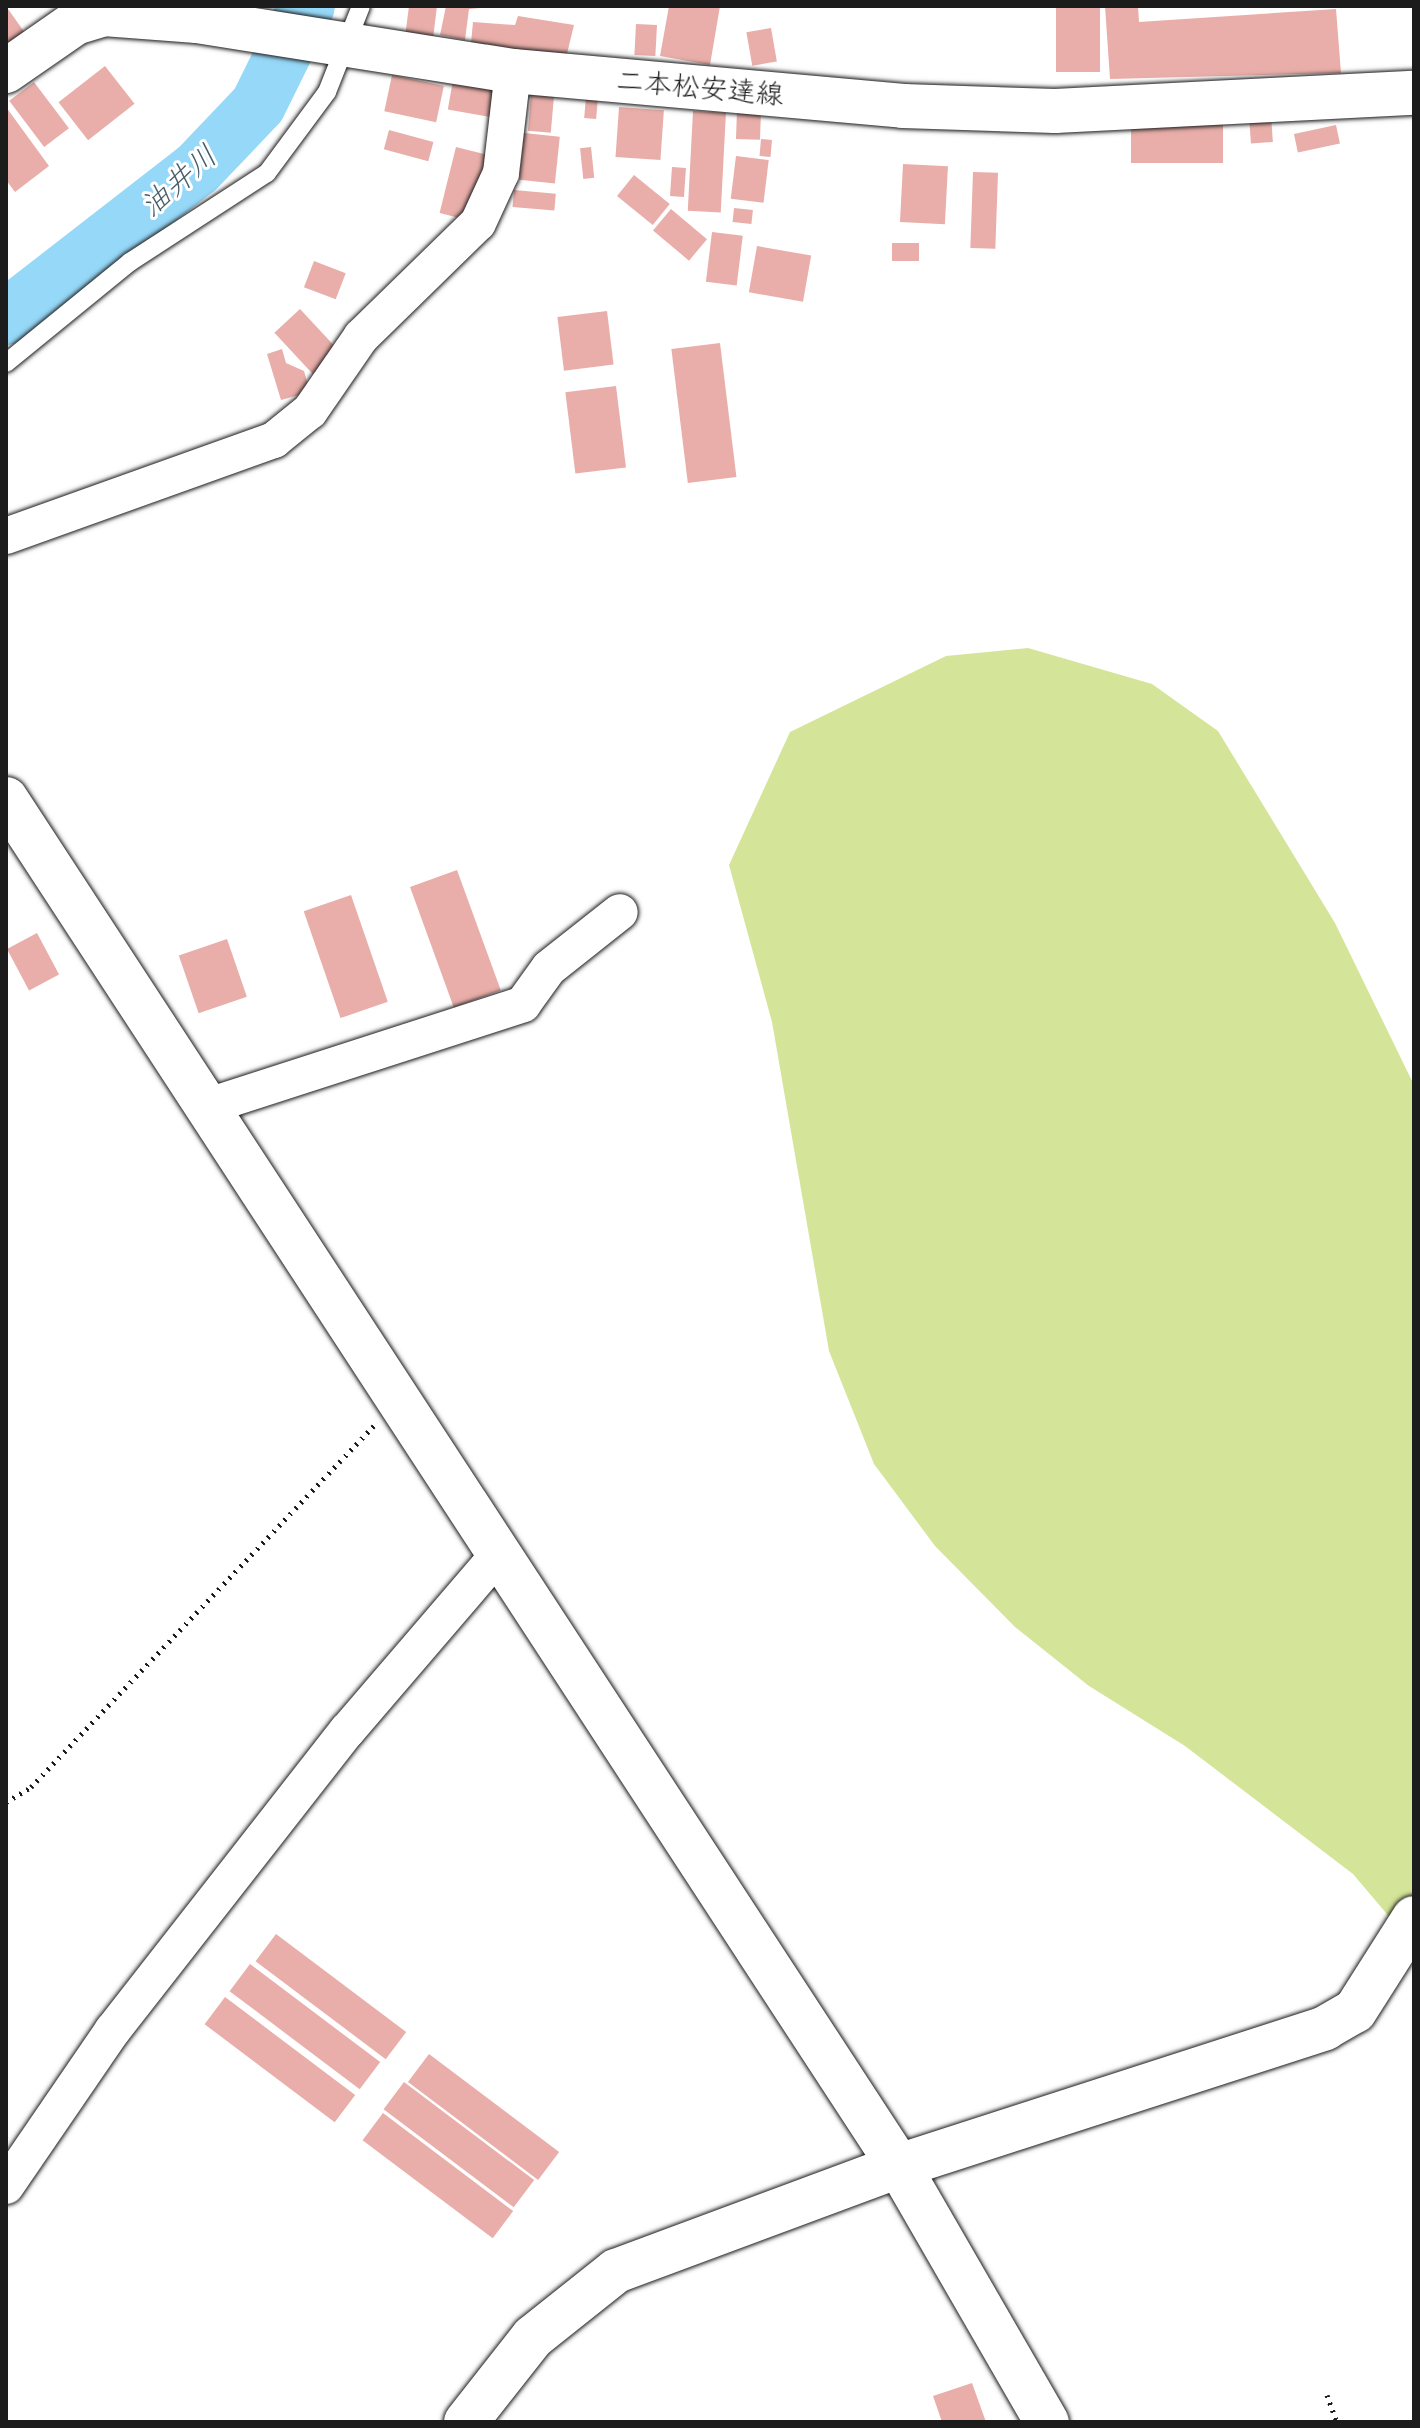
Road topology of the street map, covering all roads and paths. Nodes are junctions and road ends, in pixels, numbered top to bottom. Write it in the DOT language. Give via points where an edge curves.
graph roads {
  1 [pos="361,6"];
  2 [pos="350,48"];
  3 [pos="6,71"];
  4 [pos="513,71"];
  5 [pos="1414,93"];
  6 [pos="6,363"];
  7 [pos="6,536"];
  8 [pos="6,799"];
  9 [pos="620,912"];
  10 [pos="205,1107"];
  11 [pos="396,1401"];
  12 [pos="497,1556"];
  13 [pos="6,1802"];
  14 [pos="1414,1918"];
  15 [pos="899,2166"];
  16 [pos="6,2186"];
  17 [pos="1327,2395"];
  18 [pos="466,2422"];
  19 [pos="1047,2422"];
  20 [pos="1337,2422"];
  1 -- 2 [label="lane"];
  2 -- 3 [label="street, 二本松安達線" via="197,21 104,14 75,23"];
  2 -- 4 [label="street, 二本松安達線"];
  2 -- 6 [label="lane" via="267,173 130,262"];
  4 -- 5 [label="street, 二本松安達線" via="1055,111"];
  4 -- 7 [label="street" via="501,173 478,223 361,337 310,411 274,440"];
  8 -- 10 [label="street"];
  9 -- 10 [label="street" via="549,968 523,1004"];
  10 -- 11 [label="street"];
  11 -- 12 [label="street"];
  11 -- 13 [label="path" via="31,1787"];
  12 -- 15 [label="street"];
  12 -- 16 [label="street" via="347,1731 113,2030"];
  14 -- 15 [label="street" via="1355,2011 1325,2028"];
  15 -- 18 [label="street" via="616,2271 533,2337"];
  15 -- 19 [label="street"];
  17 -- 20 [label="path"];
}
